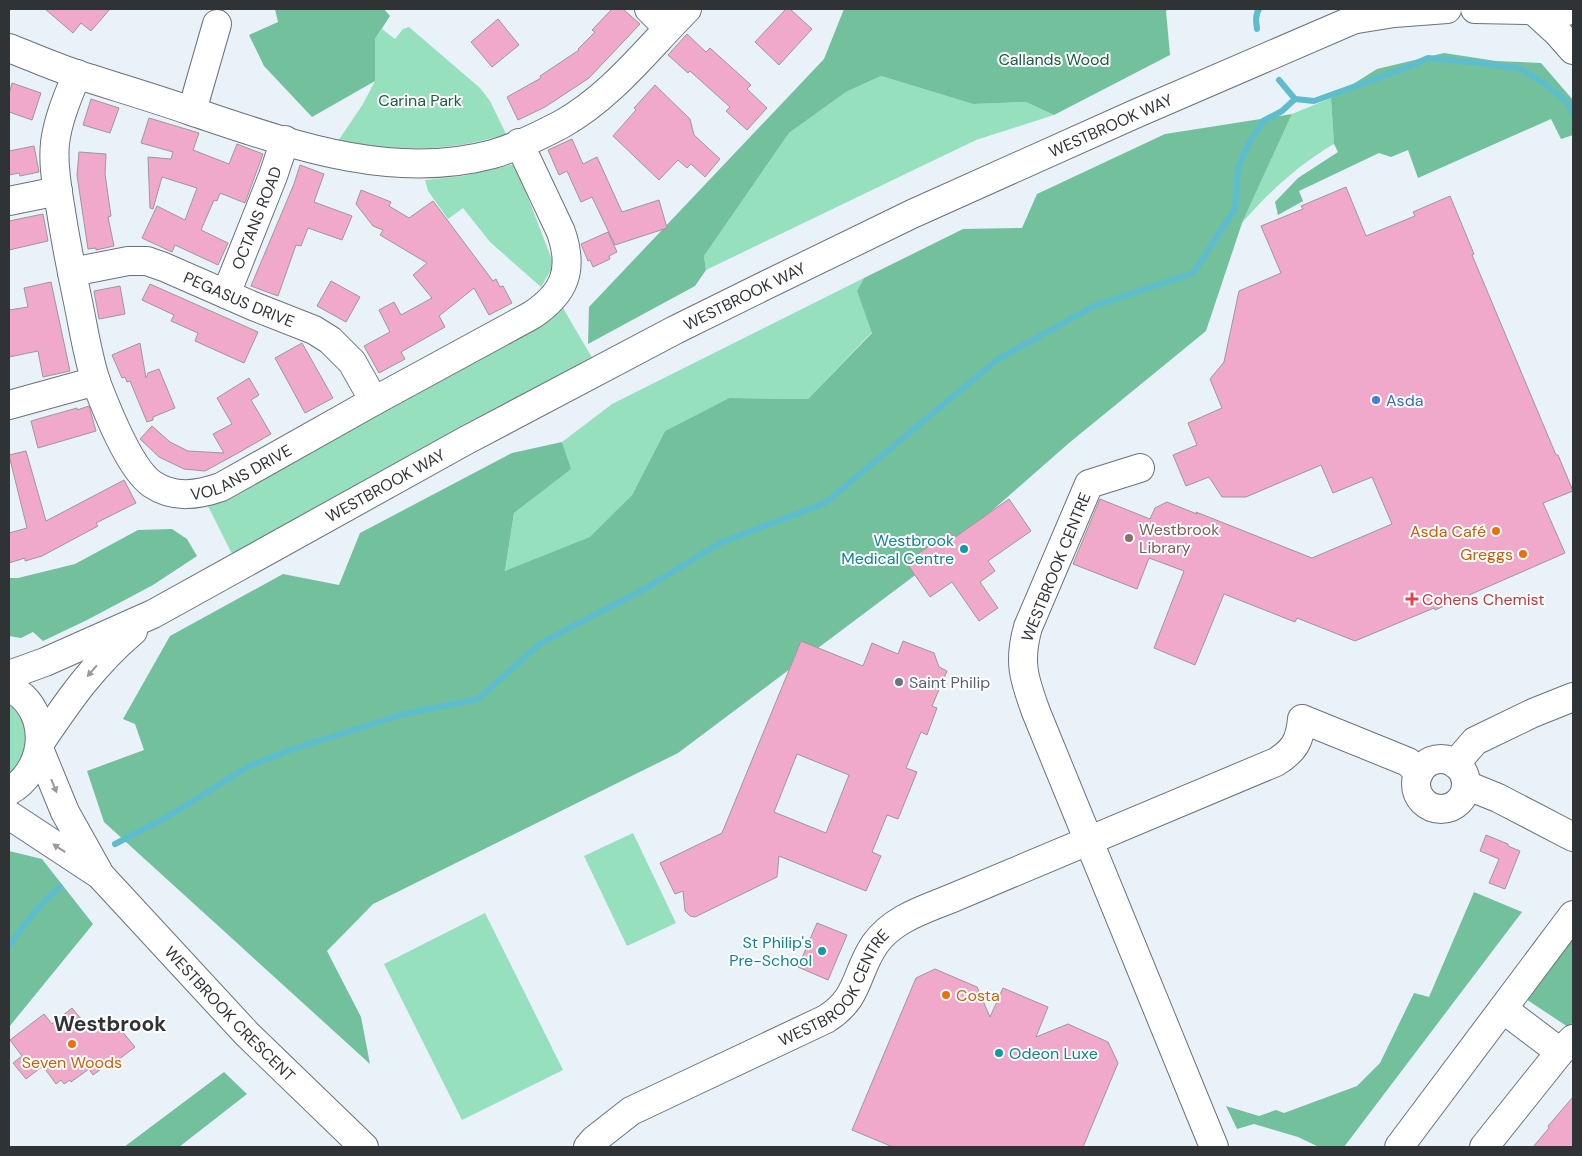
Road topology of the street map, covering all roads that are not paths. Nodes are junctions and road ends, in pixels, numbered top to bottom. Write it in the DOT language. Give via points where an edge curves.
graph roads {
  1 [pos="649,9"];
  2 [pos="687,9"];
  3 [pos="1448,9"];
  4 [pos="1475,9"];
  5 [pos="1573,9"];
  6 [pos="1529,10"];
  7 [pos="1365,14"];
  8 [pos="217,24"];
  9 [pos="668,28"];
  10 [pos="9,48"];
  11 [pos="1573,50"];
  12 [pos="77,74"];
  13 [pos="192,111"];
  14 [pos="285,140"];
  15 [pos="519,143"];
  16 [pos="58,191"];
  17 [pos="9,201"];
  18 [pos="72,272"];
  19 [pos="226,294"];
  20 [pos="96,381"];
  21 [pos="374,401"];
  22 [pos="9,406"];
  23 [pos="1140,468"];
  24 [pos="153,614"];
  25 [pos="9,675"];
  26 [pos="9,687"];
  27 [pos="1573,697"];
  28 [pos="40,747"];
  29 [pos="1419,772"];
  30 [pos="1460,774"];
  31 [pos="9,791"];
  32 [pos="9,814"];
  33 [pos="1573,837"];
  34 [pos="1088,841"];
  35 [pos="100,875"];
  36 [pos="1573,915"];
  37 [pos="1503,1009"];
  38 [pos="1567,1045"];
  39 [pos="364,1147"];
  40 [pos="588,1147"];
  41 [pos="1214,1147"];
  42 [pos="1399,1147"];
  43 [pos="1484,1147"];
  1 -- 9 [label="street"];
  2 -- 9 [label="street"];
  3 -- 7 [label="street, WESTBROOK WAY"];
  4 -- 6 [label="street"];
  5 -- 6 [label="street" via="1553,14"];
  6 -- 11 [label="street"];
  7 -- 24 [label="street, WESTBROOK WAY" via="912,214 751,292 465,441"];
  8 -- 13 [label="street"];
  9 -- 15 [label="street" via="615,84 588,107 562,124"];
  10 -- 12 [label="street"];
  12 -- 13 [label="street"];
  12 -- 16 [label="street, VOLANS DRIVE" via="55,143"];
  13 -- 14 [label="street"];
  14 -- 15 [label="street" via="340,156 401,163 462,160"];
  14 -- 19 [label="street, OCTANS ROAD" via="274,176"];
  15 -- 21 [label="street, VOLANS DRIVE" via="566,244 566,269 556,294 532,315"];
  16 -- 17 [label="street"];
  16 -- 18 [label="street, VOLANS DRIVE"];
  18 -- 19 [label="street, PEGASUS DRIVE" via="128,261 147,261"];
  18 -- 20 [label="street, VOLANS DRIVE"];
  19 -- 21 [label="street, PEGASUS DRIVE" via="314,330 330,340 352,362"];
  20 -- 21 [label="street, VOLANS DRIVE" via="124,444 142,474 152,484 184,495 202,494 221,487"];
  20 -- 22 [label="street"];
  23 -- 34 [label="street, WESTBROOK CENTRE" via="1089,484 1023,644 1025,680"];
  24 -- 25 [label="street, WESTBROOK WAY"];
  24 -- 28 [label="street, WESTBROOK WAY, one-way" via="90,673"];
  26 -- 28 [label="street, WESTBROOK CRESCENT" via="33,709 39,726"];
  27 -- 30 [label="street" via="1475,741"];
  28 -- 31 [label="street, WESTBROOK WAY" via="32,770"];
  28 -- 35 [label="street, WESTBROOK CRESCENT, one-way" via="65,812"];
  29 -- 30 [label="street" via="1439,759"];
  29 -- 30 [label="street" via="1416,788 1419,795 1424,802 1438,808 1446,808 1460,800 1464,793"];
  29 -- 34 [label="street, WESTBROOK CENTRE" via="1408,762 1302,719 1296,745 1276,762"];
  30 -- 33 [label="street"];
  35 -- 32 [label="street, WESTBROOK CRESCENT, one-way"];
  34 -- 40 [label="street, WESTBROOK CENTRE" via="899,922 876,943 848,1002 838,1012 631,1110"];
  34 -- 41 [label="street, WESTBROOK CENTRE"];
  35 -- 39 [label="street, WESTBROOK CRESCENT" via="247,1034"];
  36 -- 37 [label="street"];
  37 -- 38 [label="street"];
  37 -- 42 [label="street"];
  38 -- 43 [label="street"];
}
